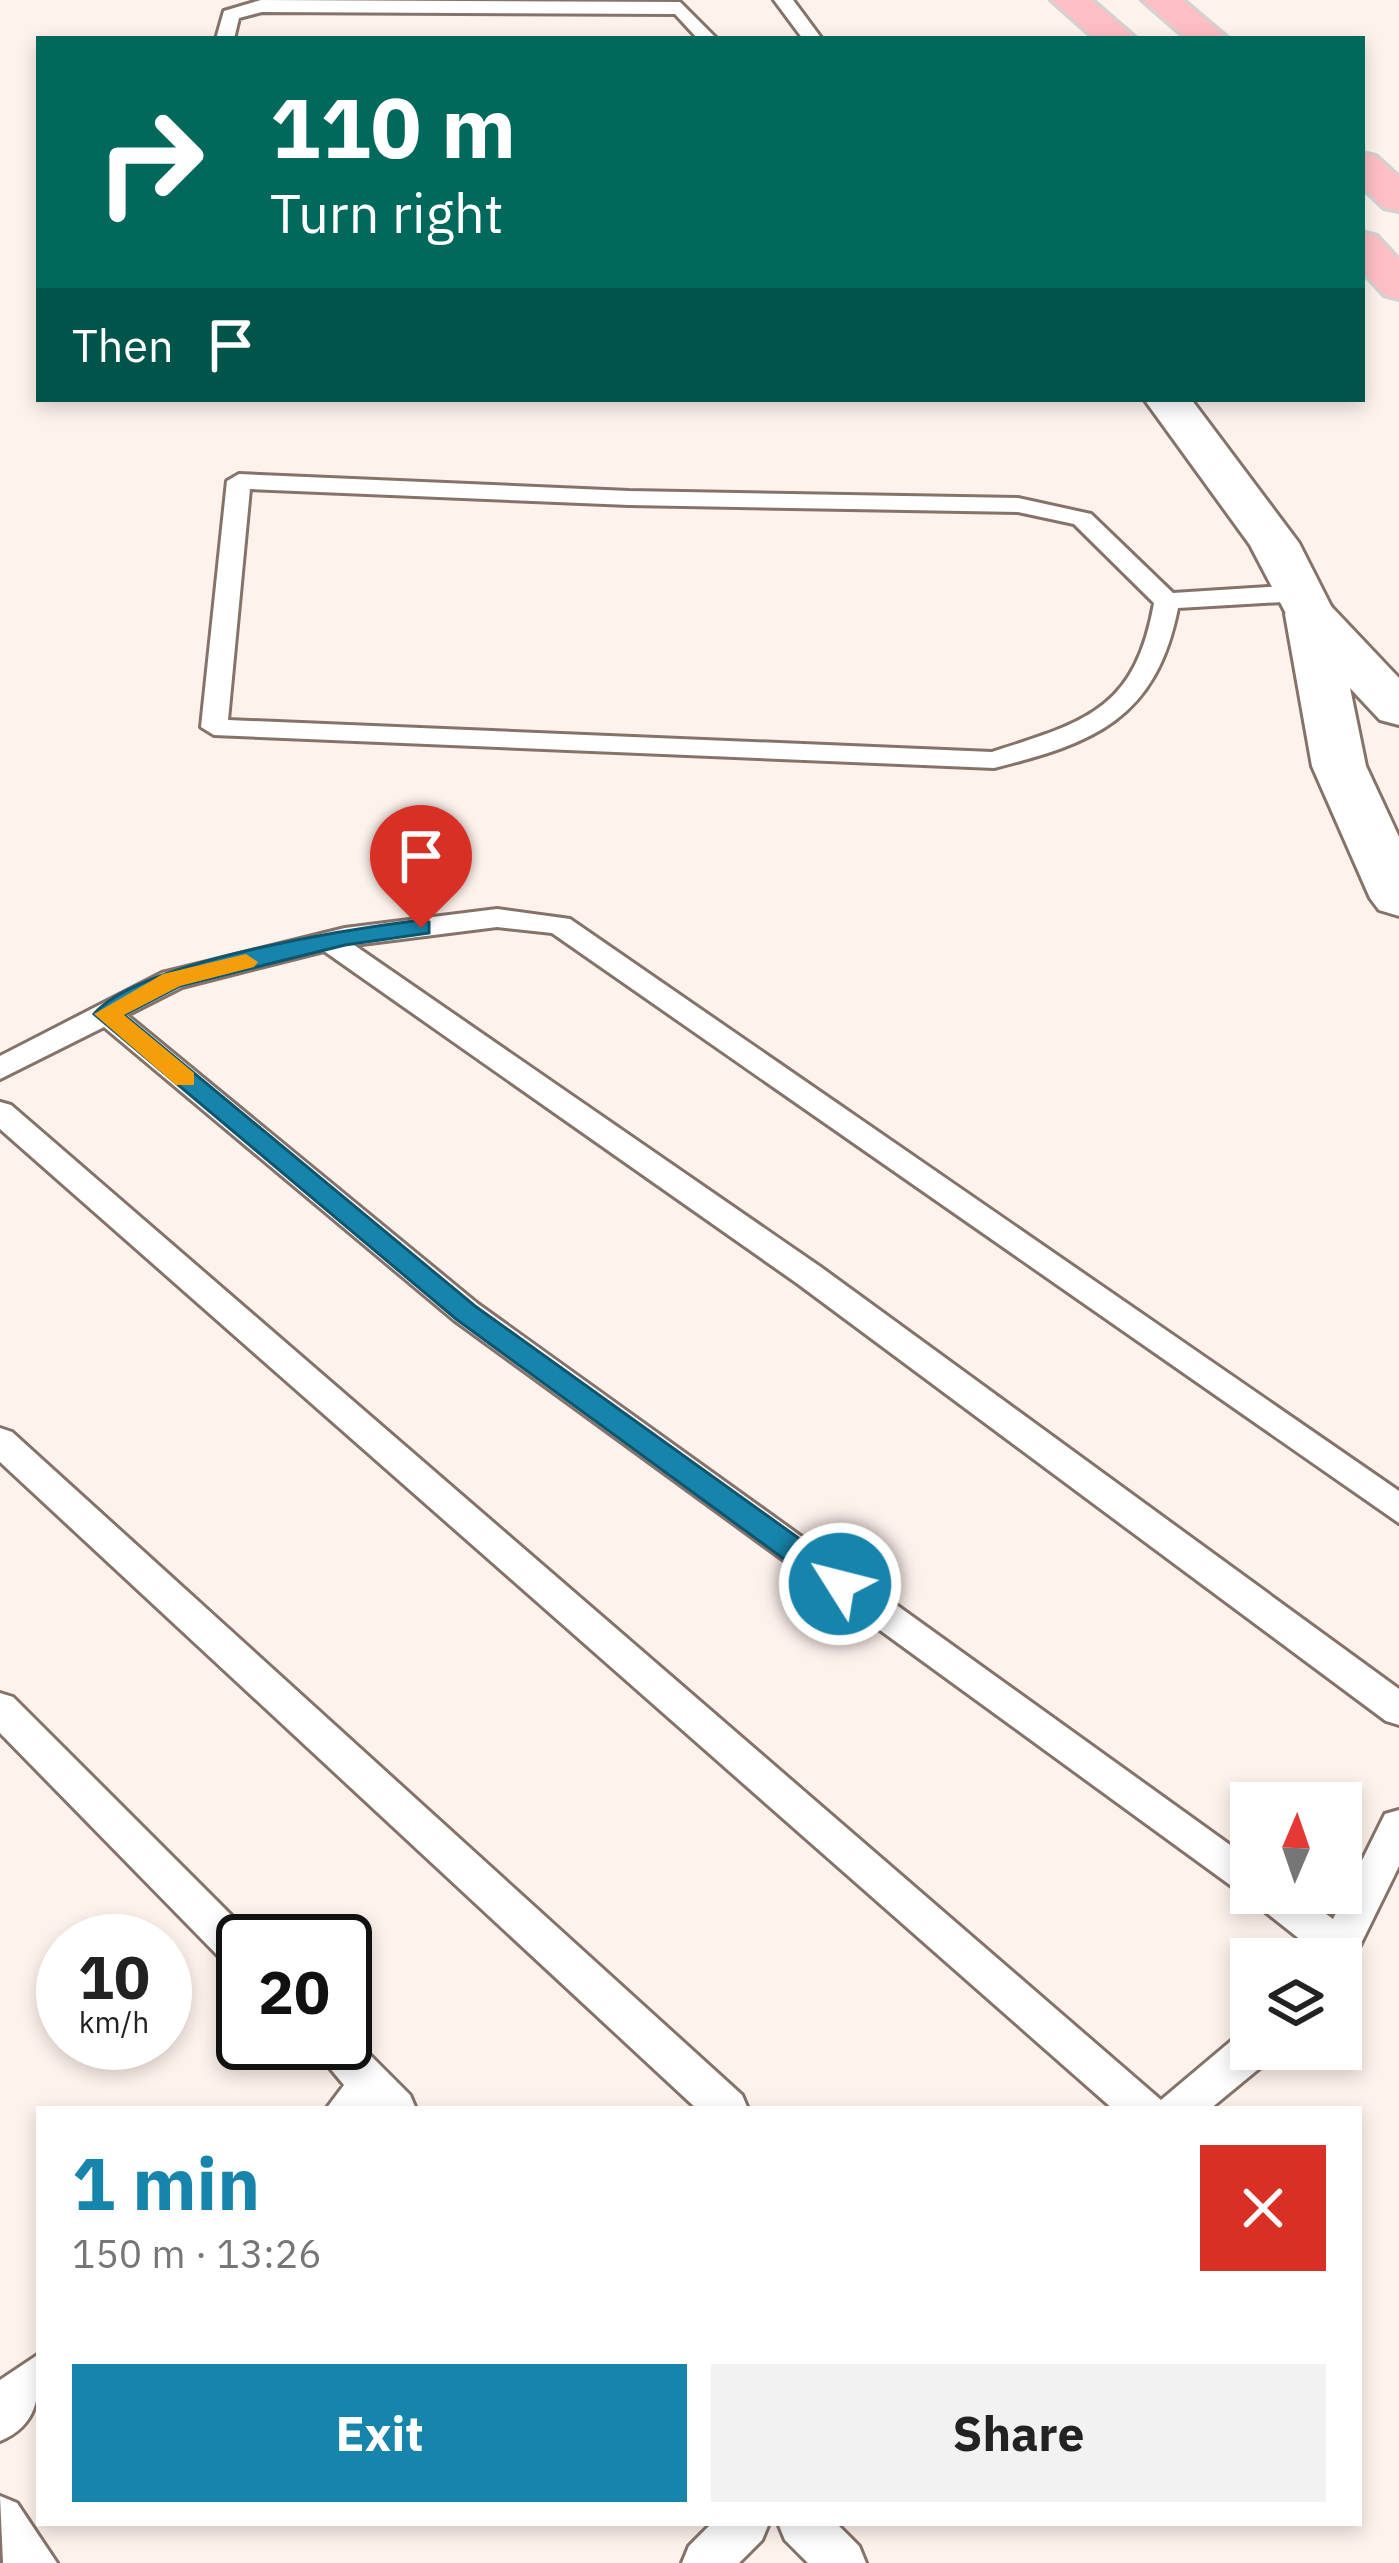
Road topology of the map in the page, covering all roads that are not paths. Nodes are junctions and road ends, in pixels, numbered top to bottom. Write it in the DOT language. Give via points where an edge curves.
graph roads {
  1 [pos="783,0"];
  2 [pos="1069,0"];
  3 [pos="1160,0"];
  4 [pos="225,36"];
  5 [pos="705,36"];
  6 [pos="811,36"];
  7 [pos="1114,36"];
  8 [pos="1206,36"];
  9 [pos="1365,169"];
  10 [pos="1399,199"];
  11 [pos="1365,247"];
  12 [pos="1399,286"];
  13 [pos="1169,402"];
  14 [pos="1167,602"];
  15 [pos="1305,604"];
  16 [pos="1399,710"];
  17 [pos="1399,898"];
  18 [pos="329,941"];
  19 [pos="106,1014"];
  20 [pos="0,1069"];
  21 [pos="0,1112"];
  22 [pos="0,1441"];
  23 [pos="1399,1509"];
  24 [pos="0,1708"];
  25 [pos="1399,1710"];
  26 [pos="1399,1826"];
  27 [pos="1230,1867"];
  28 [pos="1291,1914"];
  29 [pos="216,1927"];
  30 [pos="1319,1938"];
  31 [pos="1343,1938"];
  32 [pos="1230,2067"];
  33 [pos="350,2070"];
  34 [pos="372,2101"];
  35 [pos="724,2106"];
  36 [pos="1141,2106"];
  37 [pos="1182,2106"];
  38 [pos="36,2380"];
  39 [pos="0,2418"];
  40 [pos="0,2520"];
  41 [pos="743,2526"];
  42 [pos="805,2526"];
  43 [pos="33,2563"];
  44 [pos="706,2563"];
  45 [pos="842,2563"];
  1 -- 6 [label="lane"];
  2 -- 7 [label="highway"];
  3 -- 8 [label="highway"];
  4 -- 5 [label="lane" via="231,15 261,6 680,8"];
  9 -- 10 [label="highway"];
  11 -- 12 [label="highway"];
  13 -- 15 [label="street" via="1274,543"];
  14 -- 14 [label="lane" via="1082,519 1018,505 239,481 214,727 994,760 1105,722 1137,680"];
  14 -- 15 [label="lane"];
  15 -- 16 [label="street"];
  15 -- 17 [label="street" via="1339,766"];
  18 -- 19 [label="lane" via="172,980"];
  18 -- 23 [label="lane" via="497,918 560,925"];
  18 -- 25 [label="lane" via="829,1290"];
  19 -- 20 [label="lane"];
  19 -- 27 [label="lane" via="466,1312"];
  21 -- 36 [label="lane"];
  22 -- 35 [label="lane"];
  24 -- 29 [label="lane"];
  26 -- 31 [label="lane"];
  28 -- 30 [label="lane"];
  32 -- 37 [label="lane"];
  33 -- 34 [label="lane"];
  38 -- 39 [label="lane"];
  40 -- 43 [label="lane"];
  41 -- 44 [label="lane"];
  42 -- 45 [label="lane"];
}
